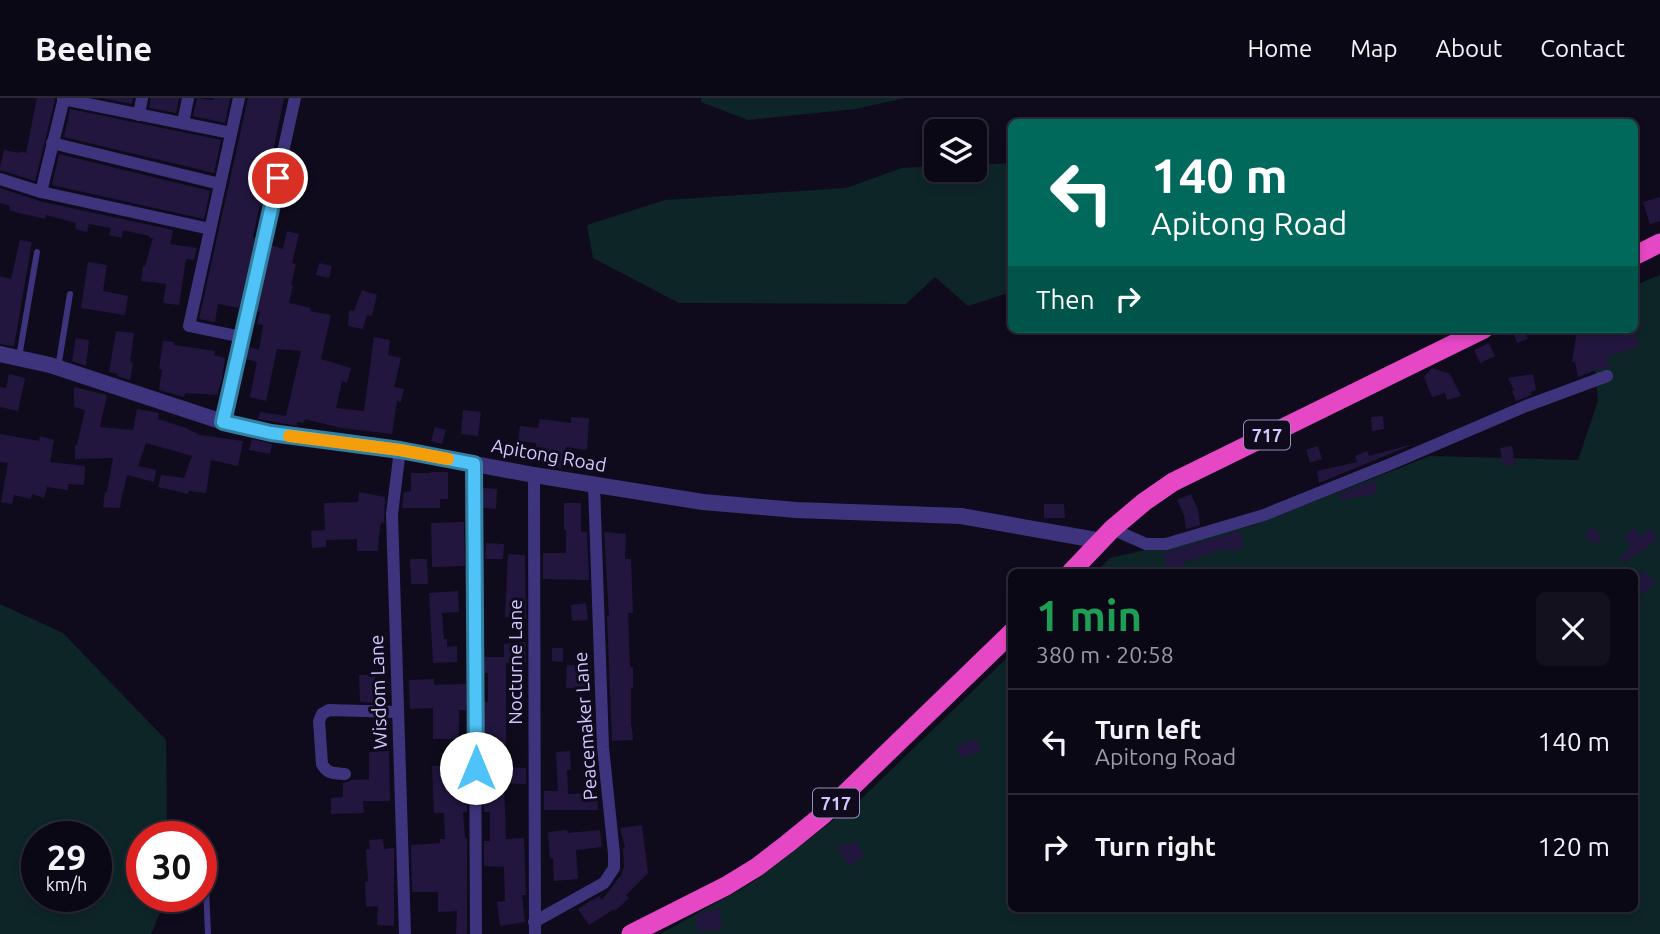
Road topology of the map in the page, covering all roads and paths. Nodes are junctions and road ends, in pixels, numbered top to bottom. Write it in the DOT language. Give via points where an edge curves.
graph roads {
  1 [pos="142,98"];
  2 [pos="188,98"];
  3 [pos="239,98"];
  4 [pos="295,98"];
  5 [pos="63,99"];
  6 [pos="139,115"];
  7 [pos="183,123"];
  8 [pos="231,133"];
  9 [pos="52,143"];
  10 [pos="0,179"];
  11 [pos="220,184"];
  12 [pos="41,192"];
  13 [pos="210,229"];
  14 [pos="1660,243"];
  15 [pos="37,252"];
  16 [pos="1638,254"];
  17 [pos="70,294"];
  18 [pos="1476,333"];
  19 [pos="242,337"];
  20 [pos="0,354"];
  21 [pos="19,358"];
  22 [pos="58,368"];
  23 [pos="1606,376"];
  24 [pos="223,422"];
  25 [pos="400,450"];
  26 [pos="474,464"];
  27 [pos="534,475"];
  28 [pos="594,485"];
  29 [pos="1107,535"];
  30 [pos="1074,569"];
  31 [pos="1008,636"];
  32 [pos="398,712"];
  33 [pos="345,774"];
  34 [pos="207,912"];
  35 [pos="535,928"];
  36 [pos="208,934"];
  37 [pos="405,934"];
  38 [pos="477,934"];
  39 [pos="631,934"];
  1 -- 6 [label="street"];
  2 -- 7 [label="street"];
  3 -- 8 [label="street"];
  4 -- 19 [label="street"];
  5 -- 6 [label="street"];
  5 -- 9 [label="street"];
  6 -- 7 [label="street"];
  7 -- 8 [label="street"];
  8 -- 11 [label="street"];
  9 -- 11 [label="street"];
  9 -- 12 [label="street"];
  10 -- 12 [label="street"];
  11 -- 13 [label="street"];
  12 -- 13 [label="street"];
  13 -- 19 [label="street" via="190,326"];
  14 -- 16 [label="highway"];
  15 -- 21 [label="lane"];
  17 -- 22 [label="lane"];
  18 -- 29 [label="highway, 717" via="1173,482"];
  19 -- 24 [label="street"];
  20 -- 21 [label="street, Apitong Road"];
  21 -- 22 [label="street, Apitong Road"];
  22 -- 24 [label="street, Apitong Road"];
  23 -- 29 [label="street" via="1264,515 1166,544"];
  24 -- 25 [label="street, Apitong Road"];
  25 -- 26 [label="street, Apitong Road"];
  25 -- 32 [label="street, Wisdom Lane" via="392,514"];
  26 -- 27 [label="street, Apitong Road"];
  26 -- 38 [label="street"];
  27 -- 28 [label="street, Apitong Road"];
  27 -- 35 [label="street, Nocturne Lane"];
  28 -- 29 [label="street, Apitong Road" via="716,504 961,516"];
  28 -- 35 [label="street, Peacemaker Lane" via="603,747 614,868 604,883"];
  29 -- 30 [label="highway, 717"];
  31 -- 39 [label="highway, 717" via="824,814 787,844 726,886"];
  32 -- 33 [label="street" via="329,710 322,714 322,764 331,773"];
  32 -- 37 [label="street, Wisdom Lane"];
  34 -- 36 [label="lane"];
}
